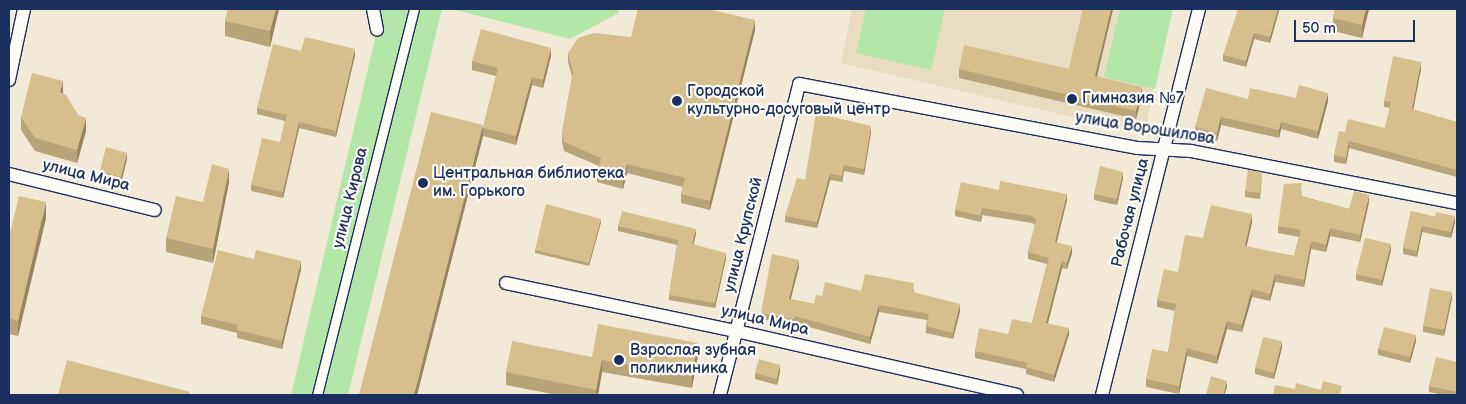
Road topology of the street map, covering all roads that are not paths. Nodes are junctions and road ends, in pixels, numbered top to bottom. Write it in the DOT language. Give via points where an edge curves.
graph roads {
  1 [pos="24,9"];
  2 [pos="373,9"];
  3 [pos="414,9"];
  4 [pos="1199,9"];
  5 [pos="377,30"];
  6 [pos="9,80"];
  7 [pos="799,84"];
  8 [pos="1163,150"];
  9 [pos="9,174"];
  10 [pos="1457,203"];
  11 [pos="155,210"];
  12 [pos="506,283"];
  13 [pos="736,331"];
  14 [pos="318,395"];
  15 [pos="720,395"];
  16 [pos="1017,395"];
  17 [pos="1102,395"];
  1 -- 6 [label="street"];
  2 -- 5 [label="street"];
  3 -- 14 [label="street, улица Кирова"];
  4 -- 8 [label="street, Рабочая улица"];
  7 -- 8 [label="street, улица Ворошилова"];
  7 -- 13 [label="street, улица Крупской"];
  8 -- 10 [label="street, улица Ворошилова" via="1191,152"];
  8 -- 17 [label="street, Рабочая улица"];
  9 -- 11 [label="street, улица Мира"];
  12 -- 13 [label="street, улица Мира"];
  13 -- 15 [label="street, улица Крупской"];
  13 -- 16 [label="street, улица Мира"];
}
